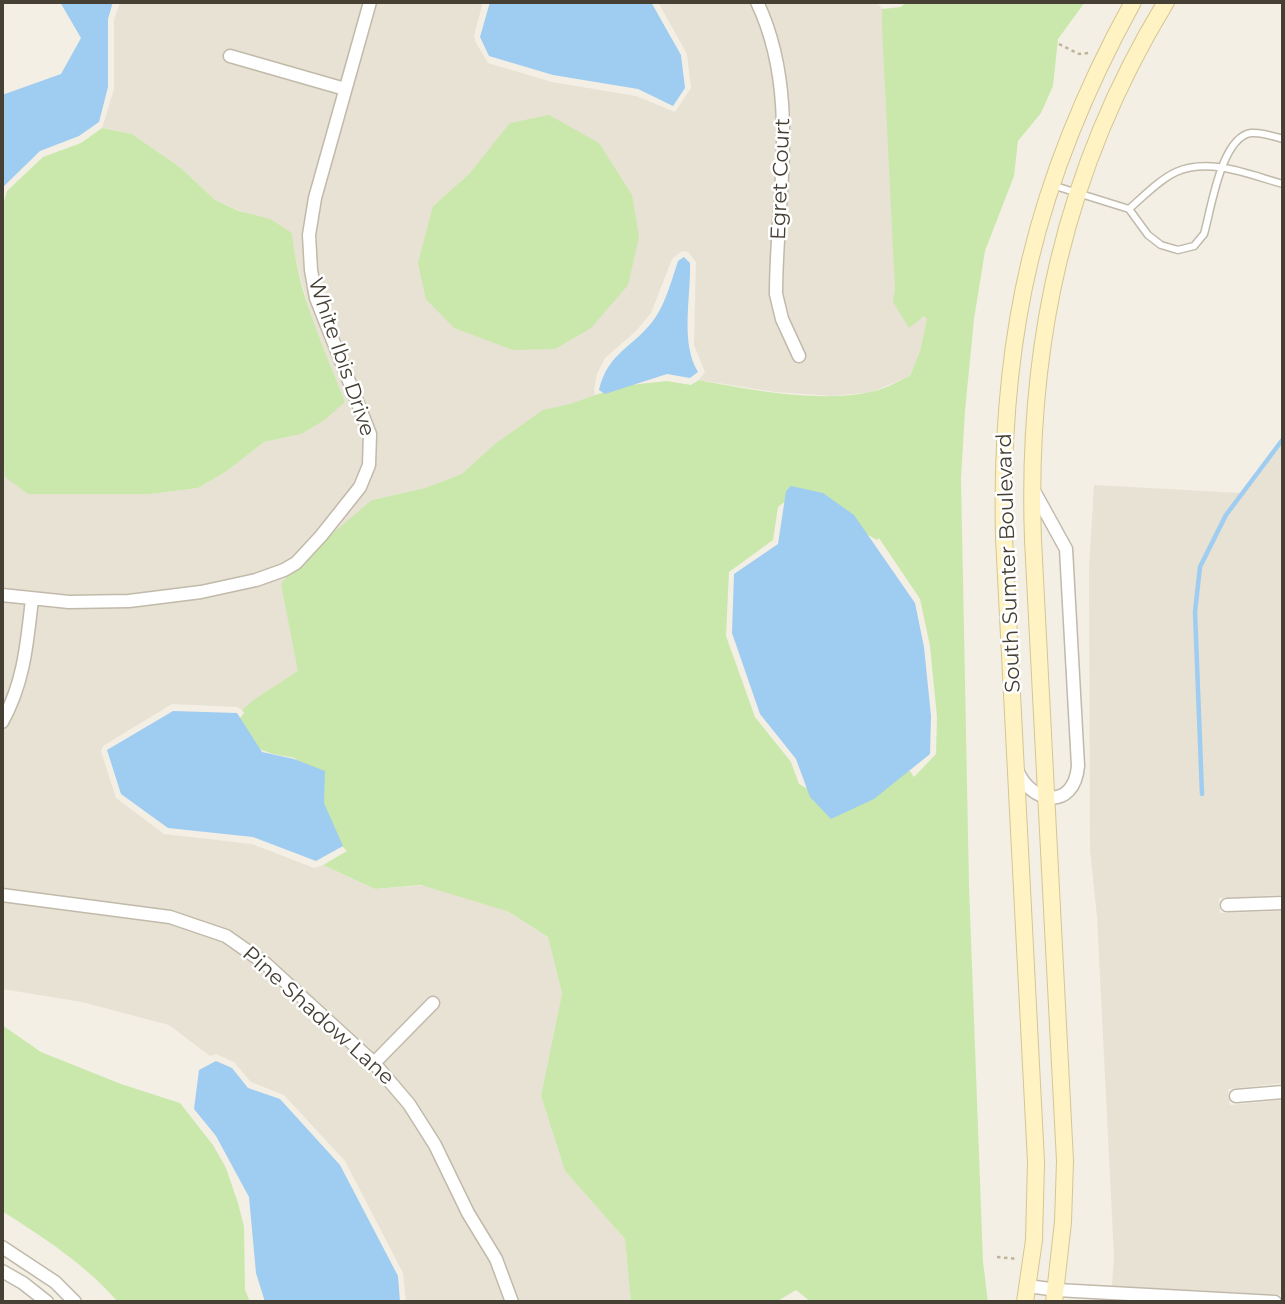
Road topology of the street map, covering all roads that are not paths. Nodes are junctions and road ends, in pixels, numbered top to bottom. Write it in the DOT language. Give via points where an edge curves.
graph roads {
  1 [pos="370,2"];
  2 [pos="757,2"];
  3 [pos="1133,2"];
  4 [pos="1166,2"];
  5 [pos="230,56"];
  6 [pos="345,89"];
  7 [pos="1283,139"];
  8 [pos="1222,167"];
  9 [pos="1051,184"];
  10 [pos="1283,184"];
  11 [pos="1078,193"];
  12 [pos="1129,209"];
  13 [pos="799,356"];
  14 [pos="1031,487"];
  15 [pos="2,595"];
  16 [pos="32,599"];
  17 [pos="2,722"];
  18 [pos="1017,770"];
  19 [pos="1045,797"];
  20 [pos="2,895"];
  21 [pos="1283,903"];
  22 [pos="1227,905"];
  23 [pos="433,1003"];
  24 [pos="374,1063"];
  25 [pos="1283,1091"];
  26 [pos="1236,1096"];
  27 [pos="2,1247"];
  28 [pos="2,1272"];
  29 [pos="1027,1294"];
  30 [pos="1055,1296"];
  31 [pos="1102,1298"];
  32 [pos="47,1302"];
  33 [pos="75,1302"];
  34 [pos="512,1302"];
  35 [pos="1275,1302"];
  1 -- 6 [label="street, White Ibis Drive"];
  2 -- 13 [label="street, Egret Court" via="774,50 784,105 776,294"];
  3 -- 9 [label="main road, South Sumter Boulevard" via="1101,60"];
  4 -- 11 [label="main road, South Sumter Boulevard" via="1112,104"];
  5 -- 6 [label="street"];
  6 -- 16 [label="street, White Ibis Drive" via="309,224 309,248 316,298 370,434 369,465 360,487 303,556 274,574 235,586 149,599"];
  7 -- 8 [label="lane" via="1243,135"];
  8 -- 10 [label="lane"];
  8 -- 12 [label="lane" via="1175,172"];
  8 -- 12 [label="lane" via="1204,234 1194,246 1178,250 1161,245"];
  9 -- 11 [label="lane"];
  9 -- 18 [label="main road, South Sumter Boulevard" via="1021,298 1004,430 1004,538"];
  11 -- 12 [label="lane"];
  11 -- 14 [label="main road, South Sumter Boulevard" via="1043,337"];
  14 -- 19 [label="main road, South Sumter Boulevard"];
  14 -- 19 [label="street, South Sumter Boulevard" via="1066,549 1078,766 1068,792 1058,798"];
  15 -- 16 [label="street, White Ibis Drive"];
  16 -- 17 [label="street" via="22,676"];
  18 -- 19 [label="street" via="1026,784"];
  18 -- 29 [label="main road, South Sumter Boulevard" via="1036,1162"];
  19 -- 30 [label="main road, South Sumter Boulevard" via="1065,1161"];
  20 -- 24 [label="street, Pine Shadow Lane" via="170,917 226,936 267,964"];
  21 -- 22 [label="street"];
  23 -- 24 [label="street"];
  24 -- 34 [label="street, Pine Shadow Lane" via="409,1104 435,1146 496,1259"];
  25 -- 26 [label="street"];
  27 -- 33 [label="street" via="55,1282"];
  28 -- 32 [label="street"];
  29 -- 30 [label="street"];
  30 -- 31 [label="street"];
  31 -- 35 [label="street"];
}
